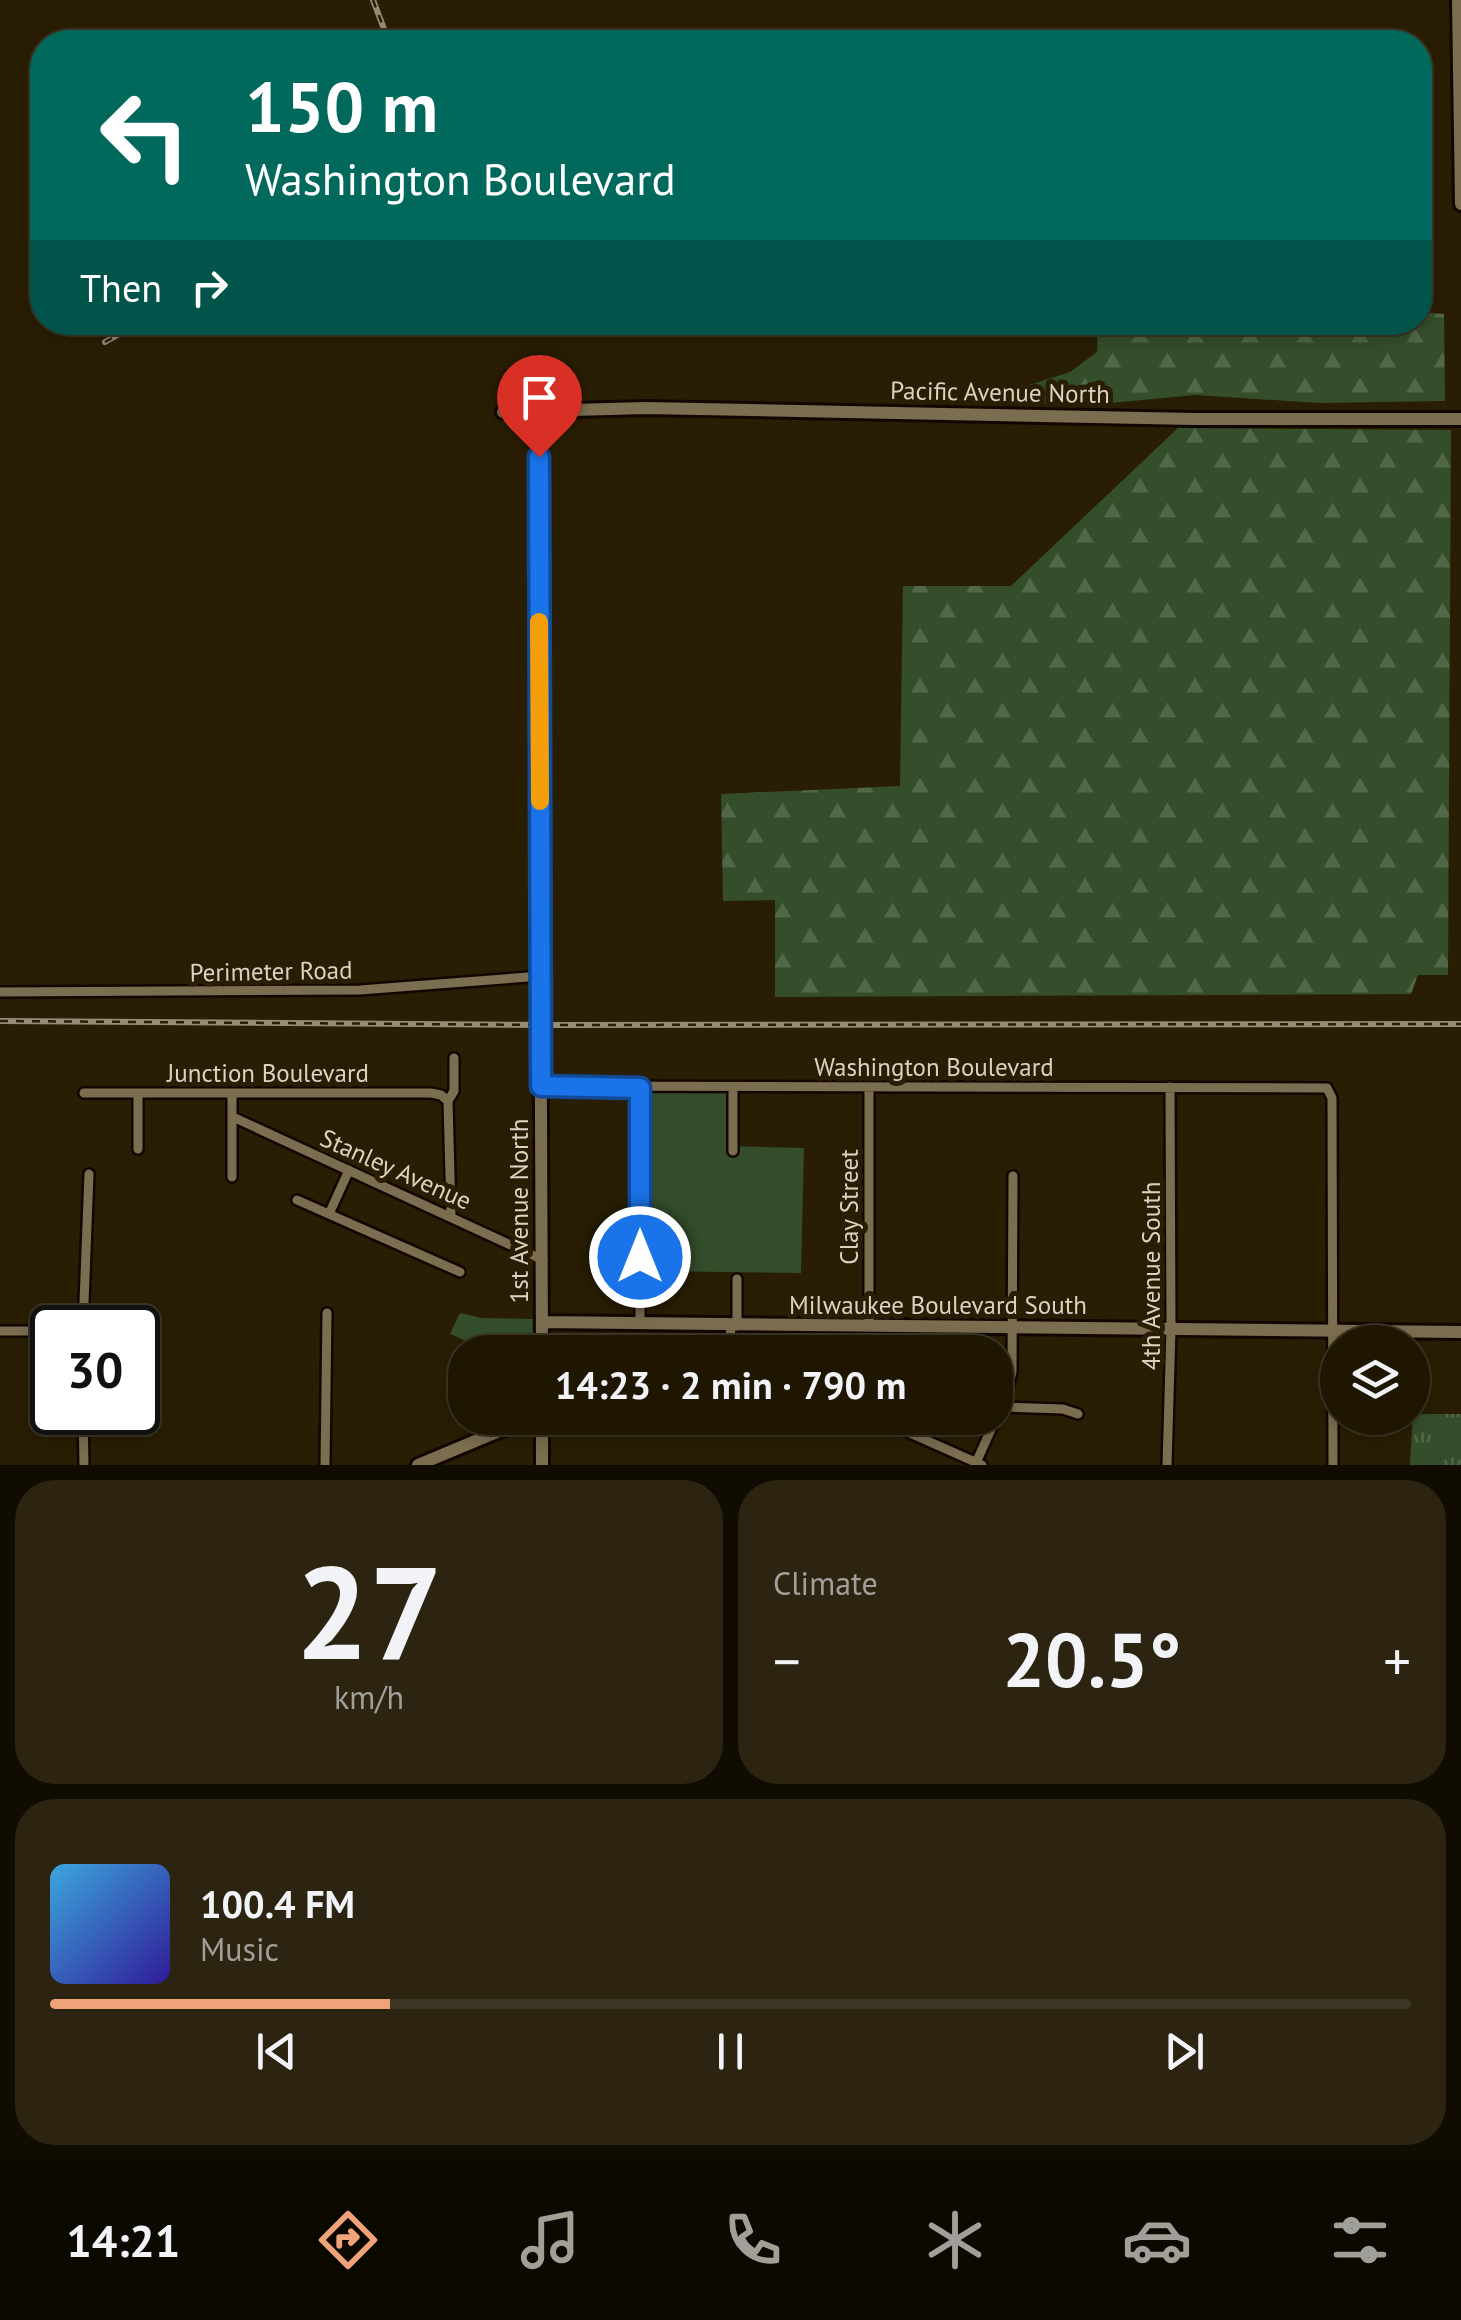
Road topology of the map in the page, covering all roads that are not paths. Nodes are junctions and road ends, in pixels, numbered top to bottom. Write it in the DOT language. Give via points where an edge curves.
graph roads {
  1 [pos="1458,0"];
  2 [pos="1461,204"];
  3 [pos="538,410"];
  4 [pos="503,412"];
  5 [pos="1461,418"];
  6 [pos="541,976"];
  7 [pos="0,992"];
  8 [pos="454,1058"];
  9 [pos="541,1086"];
  10 [pos="733,1087"];
  11 [pos="869,1087"];
  12 [pos="1170,1087"];
  13 [pos="640,1088"];
  14 [pos="84,1093"];
  15 [pos="138,1094"];
  16 [pos="232,1094"];
  17 [pos="448,1101"];
  18 [pos="233,1117"];
  19 [pos="138,1149"];
  20 [pos="733,1151"];
  21 [pos="349,1170"];
  22 [pos="89,1174"];
  23 [pos="1013,1176"];
  24 [pos="232,1177"];
  25 [pos="297,1200"];
  26 [pos="330,1214"];
  27 [pos="451,1215"];
  28 [pos="543,1260"];
  29 [pos="460,1272"];
  30 [pos="737,1279"];
  31 [pos="84,1305"];
  32 [pos="327,1313"];
  33 [pos="542,1322"];
  34 [pos="640,1324"];
  35 [pos="1332,1325"];
  36 [pos="734,1326"];
  37 [pos="869,1326"];
  38 [pos="1013,1328"];
  39 [pos="0,1330"];
  40 [pos="1172,1330"];
  41 [pos="1320,1330"];
  42 [pos="30,1331"];
  43 [pos="1430,1332"];
  44 [pos="1461,1332"];
  45 [pos="542,1335"];
  46 [pos="732,1335"];
  47 [pos="1013,1335"];
  48 [pos="1013,1408"];
  49 [pos="1078,1414"];
  50 [pos="83,1435"];
  51 [pos="489,1435"];
  52 [pos="542,1435"];
  53 [pos="913,1435"];
  54 [pos="990,1435"];
  55 [pos="1333,1435"];
  56 [pos="977,1464"];
  57 [pos="84,1465"];
  58 [pos="325,1465"];
  59 [pos="418,1465"];
  60 [pos="542,1465"];
  61 [pos="1167,1465"];
  62 [pos="1333,1465"];
  1 -- 2 [label="street"];
  3 -- 4 [label="street, Pacific Avenue North"];
  3 -- 5 [label="street, Pacific Avenue North"];
  3 -- 6 [label="street, 1st Avenue North"];
  6 -- 7 [label="street, Perimeter Road" via="360,990"];
  6 -- 9 [label="street, 1st Avenue North"];
  8 -- 17 [label="street"];
  9 -- 13 [label="street, Washington Boulevard"];
  9 -- 28 [label="street, 1st Avenue North"];
  10 -- 11 [label="street, Washington Boulevard"];
  10 -- 13 [label="street, Washington Boulevard"];
  10 -- 20 [label="street"];
  11 -- 12 [label="street, Washington Boulevard"];
  11 -- 37 [label="street, Clay Street"];
  12 -- 35 [label="street, Washington Boulevard" via="1327,1088"];
  12 -- 40 [label="street, 4th Avenue South"];
  13 -- 34 [label="street"];
  14 -- 15 [label="street, Junction Boulevard"];
  15 -- 16 [label="street, Junction Boulevard"];
  15 -- 19 [label="street"];
  16 -- 17 [label="street, Junction Boulevard" via="432,1092"];
  16 -- 18 [label="street"];
  17 -- 27 [label="street"];
  18 -- 21 [label="street, Stanley Avenue"];
  18 -- 24 [label="street"];
  21 -- 26 [label="street"];
  21 -- 27 [label="street, Stanley Avenue"];
  22 -- 31 [label="street"];
  23 -- 38 [label="street"];
  25 -- 26 [label="street"];
  26 -- 29 [label="street"];
  27 -- 28 [label="street, Stanley Avenue"];
  28 -- 33 [label="street, 1st Avenue North"];
  30 -- 36 [label="street"];
  32 -- 58 [label="street"];
  33 -- 34 [label="street, Milwaukee Boulevard South"];
  33 -- 45 [label="street, 1st Avenue North"];
  34 -- 36 [label="street, Milwaukee Boulevard South"];
  36 -- 37 [label="street, Milwaukee Boulevard South"];
  36 -- 46 [label="street"];
  37 -- 38 [label="street, Milwaukee Boulevard South"];
  38 -- 40 [label="street, Milwaukee Boulevard South"];
  38 -- 47 [label="street"];
  39 -- 42 [label="street"];
  40 -- 41 [label="street, Milwaukee Boulevard South"];
  40 -- 61 [label="street, 4th Avenue South"];
  43 -- 44 [label="street, Milwaukee Boulevard South"];
  48 -- 49 [label="street"];
  50 -- 57 [label="street"];
  51 -- 59 [label="street"];
  52 -- 60 [label="street"];
  53 -- 56 [label="street"];
  54 -- 56 [label="street"];
  55 -- 62 [label="street"];
}
